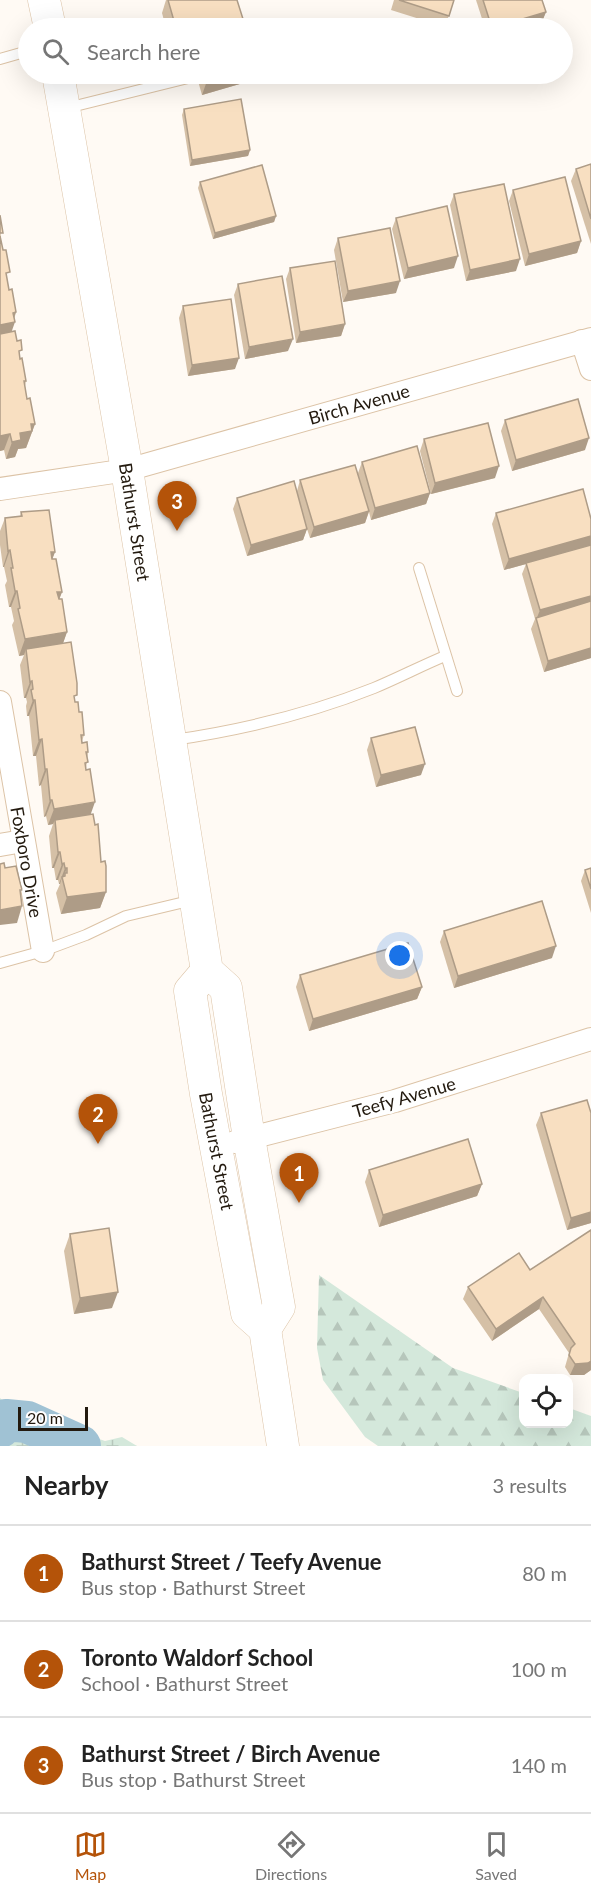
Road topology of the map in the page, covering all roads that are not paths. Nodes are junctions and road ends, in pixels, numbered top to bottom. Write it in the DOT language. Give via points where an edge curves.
graph roads {
  1 [pos="44,0"];
  2 [pos="48,18"];
  3 [pos="18,54"];
  4 [pos="0,59"];
  5 [pos="60,84"];
  6 [pos="164,84"];
  7 [pos="64,109"];
  8 [pos="586,340"];
  9 [pos="591,369"];
  10 [pos="127,470"];
  11 [pos="0,489"];
  12 [pos="419,567"];
  13 [pos="445,656"];
  14 [pos="457,691"];
  15 [pos="0,702"];
  16 [pos="170,740"];
  17 [pos="23,841"];
  18 [pos="0,845"];
  19 [pos="196,900"];
  20 [pos="43,951"];
  21 [pos="0,963"];
  22 [pos="207,971"];
  23 [pos="591,1039"];
  24 [pos="249,1138"];
  25 [pos="215,1147"];
  26 [pos="265,1329"];
  27 [pos="283,1446"];
  1 -- 2 [label="main road"];
  3 -- 4 [label="lane"];
  5 -- 7 [label="main road, Bathurst Street"];
  6 -- 7 [label="lane"];
  7 -- 10 [label="main road, Bathurst Street"];
  8 -- 9 [label="street"];
  8 -- 10 [label="street, Birch Avenue"];
  10 -- 11 [label="street, Birch Avenue"];
  10 -- 16 [label="main road, Bathurst Street"];
  12 -- 13 [label="lane"];
  13 -- 14 [label="lane"];
  13 -- 16 [label="lane" via="373,688 293,716"];
  15 -- 17 [label="street, Foxboro Drive"];
  16 -- 19 [label="main road, Bathurst Street"];
  17 -- 18 [label="street"];
  17 -- 20 [label="street, Foxboro Drive"];
  19 -- 20 [label="lane" via="126,916"];
  19 -- 22 [label="main road, Bathurst Street"];
  20 -- 21 [label="lane"];
  22 -- 24 [label="main road, Bathurst Street" via="226,988"];
  22 -- 25 [label="main road, Bathurst Street" via="190,991"];
  23 -- 24 [label="street, Teefy Avenue" via="395,1101"];
  24 -- 25 [label="street, Teefy Avenue"];
  24 -- 26 [label="main road, Bathurst Street" via="279,1307"];
  25 -- 26 [label="main road, Bathurst Street" via="247,1313"];
  26 -- 27 [label="main road"];
}
